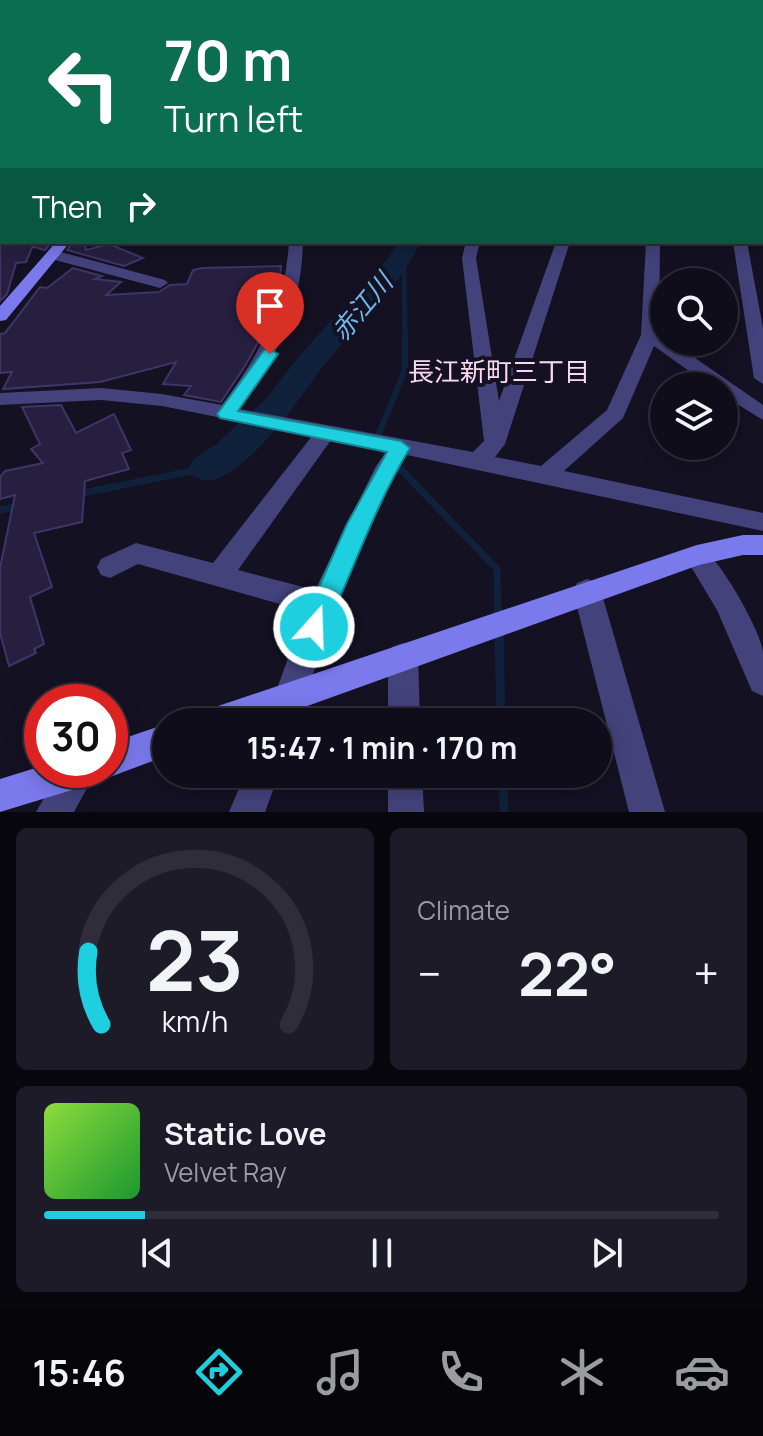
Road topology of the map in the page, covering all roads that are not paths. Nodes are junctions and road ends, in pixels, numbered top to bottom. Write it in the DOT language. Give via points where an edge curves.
graph roads {
  1 [pos="61,244"];
  2 [pos="296,244"];
  3 [pos="472,244"];
  4 [pos="562,244"];
  5 [pos="653,244"];
  6 [pos="740,244"];
  7 [pos="51,257"];
  8 [pos="652,268"];
  9 [pos="160,283"];
  10 [pos="0,316"];
  11 [pos="650,335"];
  12 [pos="680,356"];
  13 [pos="703,372"];
  14 [pos="763,378"];
  15 [pos="738,396"];
  16 [pos="0,399"];
  17 [pos="226,414"];
  18 [pos="763,414"];
  19 [pos="325,433"];
  20 [pos="494,444"];
  21 [pos="401,448"];
  22 [pos="478,461"];
  23 [pos="544,476"];
  24 [pos="763,522"];
  25 [pos="763,545"];
  26 [pos="697,555"];
  27 [pos="110,567"];
  28 [pos="218,576"];
  29 [pos="587,591"];
  30 [pos="322,604"];
  31 [pos="403,657"];
  32 [pos="763,681"];
  33 [pos="286,708"];
  34 [pos="288,708"];
  35 [pos="404,708"];
  36 [pos="152,745"];
  37 [pos="128,754"];
  38 [pos="27,788"];
  39 [pos="69,788"];
  40 [pos="256,788"];
  41 [pos="405,788"];
  42 [pos="0,797"];
  43 [pos="54,812"];
  44 [pos="247,812"];
  45 [pos="406,812"];
  46 [pos="647,812"];
  1 -- 7 [label="street"];
  2 -- 17 [label="street" via="296,270 270,354"];
  3 -- 20 [label="street" via="469,258"];
  4 -- 20 [label="street"];
  5 -- 8 [label="street"];
  6 -- 14 [label="street"];
  7 -- 9 [label="street"];
  7 -- 10 [label="street"];
  11 -- 23 [label="street" via="616,413"];
  12 -- 13 [label="street"];
  15 -- 18 [label="street"];
  16 -- 17 [label="street" via="101,394"];
  17 -- 19 [label="street"];
  19 -- 21 [label="street"];
  19 -- 28 [label="street"];
  20 -- 22 [label="street"];
  21 -- 22 [label="street"];
  21 -- 30 [label="street" via="387,466"];
  22 -- 23 [label="street"];
  23 -- 24 [label="street"];
  25 -- 26 [label="street"];
  26 -- 29 [label="street"];
  26 -- 32 [label="street" via="728,604"];
  27 -- 28 [label="street" via="136,553"];
  28 -- 30 [label="street"];
  29 -- 31 [label="street"];
  29 -- 46 [label="street"];
  30 -- 33 [label="street"];
  31 -- 34 [label="street"];
  31 -- 35 [label="street"];
  36 -- 37 [label="street"];
  38 -- 42 [label="street"];
  39 -- 43 [label="street"];
  40 -- 44 [label="street"];
  41 -- 45 [label="street"];
}
